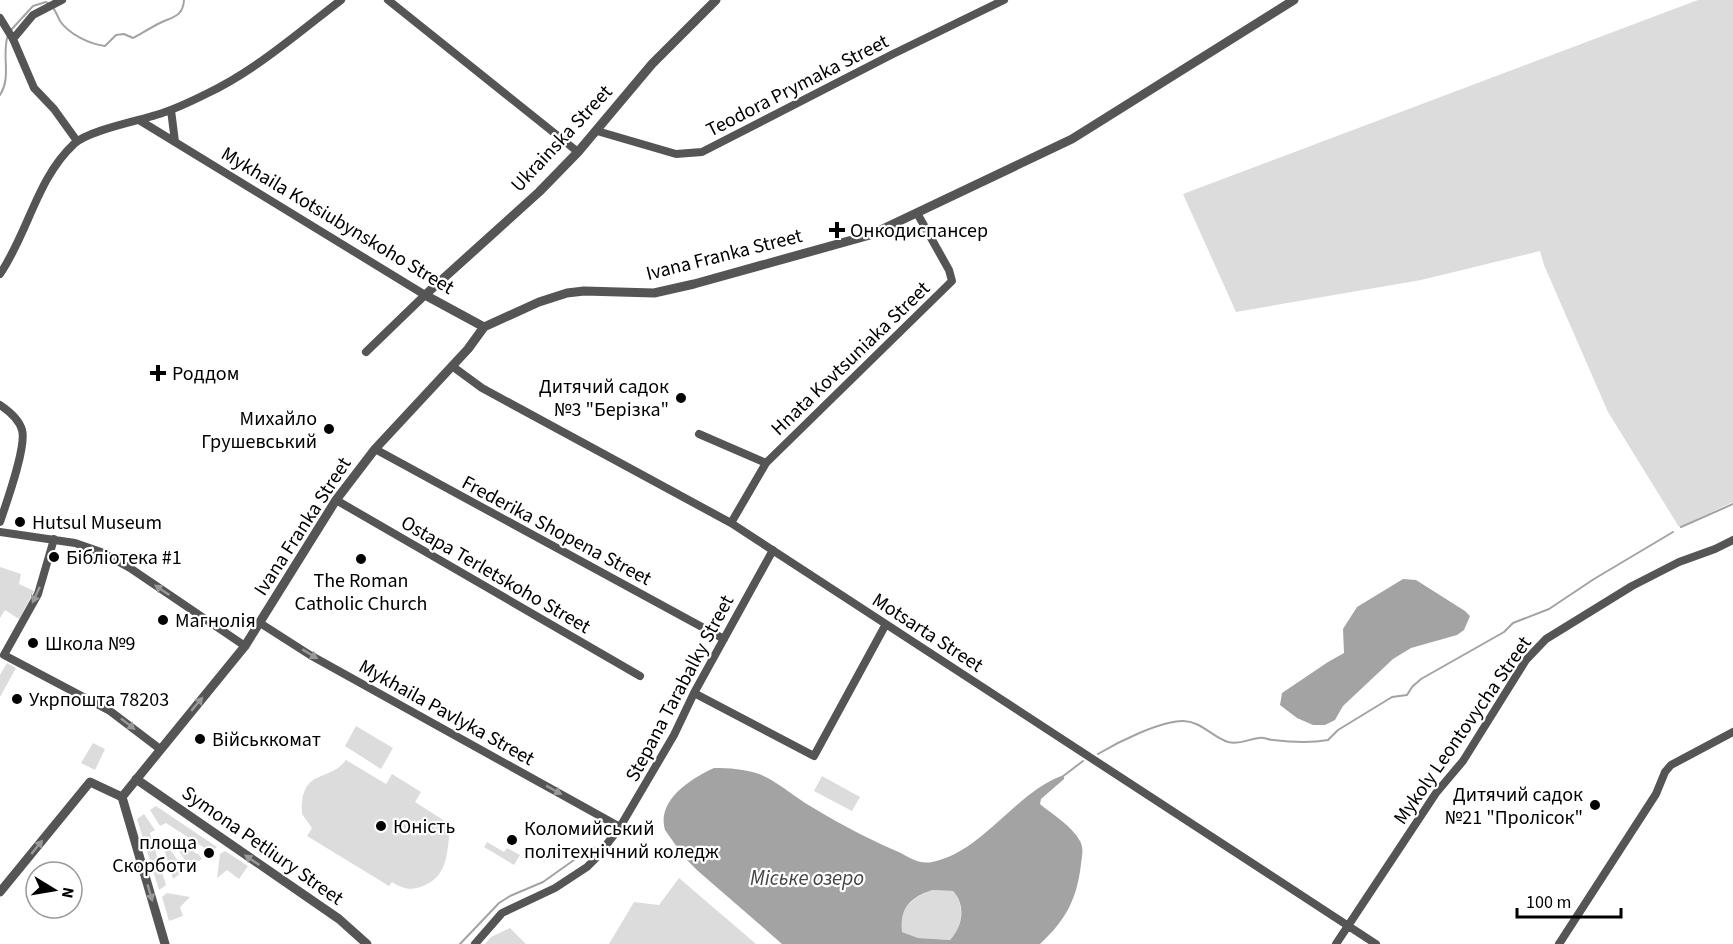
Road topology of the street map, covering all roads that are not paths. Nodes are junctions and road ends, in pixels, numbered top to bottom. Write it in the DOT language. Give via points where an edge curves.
graph roads {
  1 [pos="62,0"];
  2 [pos="341,0"];
  3 [pos="388,0"];
  4 [pos="716,0"];
  5 [pos="1004,0"];
  6 [pos="1294,0"];
  7 [pos="0,18"];
  8 [pos="11,35"];
  9 [pos="171,110"];
  10 [pos="139,120"];
  11 [pos="597,131"];
  12 [pos="77,141"];
  13 [pos="175,142"];
  14 [pos="578,152"];
  15 [pos="917,213"];
  16 [pos="0,274"];
  17 [pos="425,294"];
  18 [pos="484,327"];
  19 [pos="366,352"];
  20 [pos="452,366"];
  21 [pos="0,405"];
  22 [pos="699,434"];
  23 [pos="375,449"];
  24 [pos="766,463"];
  25 [pos="336,500"];
  26 [pos="0,522"];
  27 [pos="731,523"];
  28 [pos="0,532"];
  29 [pos="54,539"];
  30 [pos="1733,540"];
  31 [pos="773,550"];
  32 [pos="260,623"];
  33 [pos="886,624"];
  34 [pos="724,639"];
  35 [pos="245,646"];
  36 [pos="640,676"];
  37 [pos="694,693"];
  38 [pos="1733,732"];
  39 [pos="160,749"];
  40 [pos="136,779"];
  41 [pos="122,796"];
  42 [pos="620,827"];
  43 [pos="0,892"];
  44 [pos="1347,926"];
  45 [pos="165,944"];
  46 [pos="367,944"];
  47 [pos="475,944"];
  48 [pos="1336,944"];
  49 [pos="1376,944"];
  50 [pos="1559,944"];
  1 -- 8 [label="street" via="33,15"];
  2 -- 9 [label="street" via="256,65 208,94"];
  3 -- 14 [label="street"];
  4 -- 11 [label="street, Ukrainska Street" via="652,64"];
  5 -- 11 [label="street, Teodora Prymaka Street" via="702,152 676,154"];
  6 -- 15 [label="street, Ivana Franka Street" via="1072,139"];
  7 -- 8 [label="street"];
  8 -- 12 [label="street" via="33,88"];
  9 -- 10 [label="street"];
  9 -- 13 [label="street"];
  10 -- 12 [label="street"];
  10 -- 13 [label="street, Mykhaila Kotsiubynskoho Street"];
  11 -- 14 [label="street, Ukrainska Street"];
  12 -- 16 [label="street" via="46,182"];
  13 -- 17 [label="street, Mykhaila Kotsiubynskoho Street"];
  14 -- 17 [label="street, Ukrainska Street"];
  15 -- 18 [label="street, Ivana Franka Street" via="864,237 694,284 646,294 567,292"];
  15 -- 24 [label="street, Hnata Kovtsuniaka Street" via="952,281"];
  17 -- 18 [label="street, Mykhaila Kotsiubynskoho Street"];
  17 -- 19 [label="street"];
  18 -- 20 [label="street, Ivana Franka Street"];
  20 -- 23 [label="street, Ivana Franka Street"];
  20 -- 27 [label="street, Motsarta Street" via="482,388"];
  21 -- 26 [label="street" via="18,420 23,435"];
  22 -- 24 [label="street"];
  23 -- 25 [label="street, Ivana Franka Street"];
  23 -- 34 [label="street, Frederika Shopena Street"];
  24 -- 27 [label="street, Hnata Kovtsuniaka Street"];
  25 -- 32 [label="street, Ivana Franka Street"];
  25 -- 36 [label="street, Ostapa Terletskoho Street"];
  27 -- 31 [label="street, Motsarta Street"];
  28 -- 29 [label="street"];
  35 -- 29 [label="street, one-way" via="121,562 83,545"];
  29 -- 39 [label="street, one-way" via="38,594 4,655 110,711"];
  30 -- 44 [label="street, Mykoly Leontovycha Street" via="1632,586 1546,639 1527,660 1465,757 1436,793"];
  31 -- 33 [label="street, Motsarta Street"];
  31 -- 34 [label="street, Stepana Tarabalky Street"];
  32 -- 35 [label="street, Ivana Franka Street"];
  32 -- 42 [label="street, Mykhaila Pavlyka Street, one-way" via="310,655"];
  33 -- 37 [label="street" via="814,756"];
  33 -- 44 [label="street, Motsarta Street"];
  34 -- 37 [label="street, Stepana Tarabalky Street"];
  39 -- 35 [label="street, Ivana Franka Street, one-way"];
  37 -- 42 [label="street, Stepana Tarabalky Street"];
  38 -- 50 [label="street" via="1665,772 1656,794"];
  39 -- 40 [label="street, Ivana Franka Street"];
  40 -- 41 [label="street, Ivana Franka Street"];
  46 -- 40 [label="street, Symona Petliury Street, one-way" via="339,920"];
  43 -- 41 [label="street, one-way" via="90,782"];
  41 -- 45 [label="street, one-way"];
  42 -- 47 [label="street, Stepana Tarabalky Street" via="582,870 502,914"];
  44 -- 48 [label="street, Mykoly Leontovycha Street"];
  44 -- 49 [label="street, Motsarta Street"];
}
